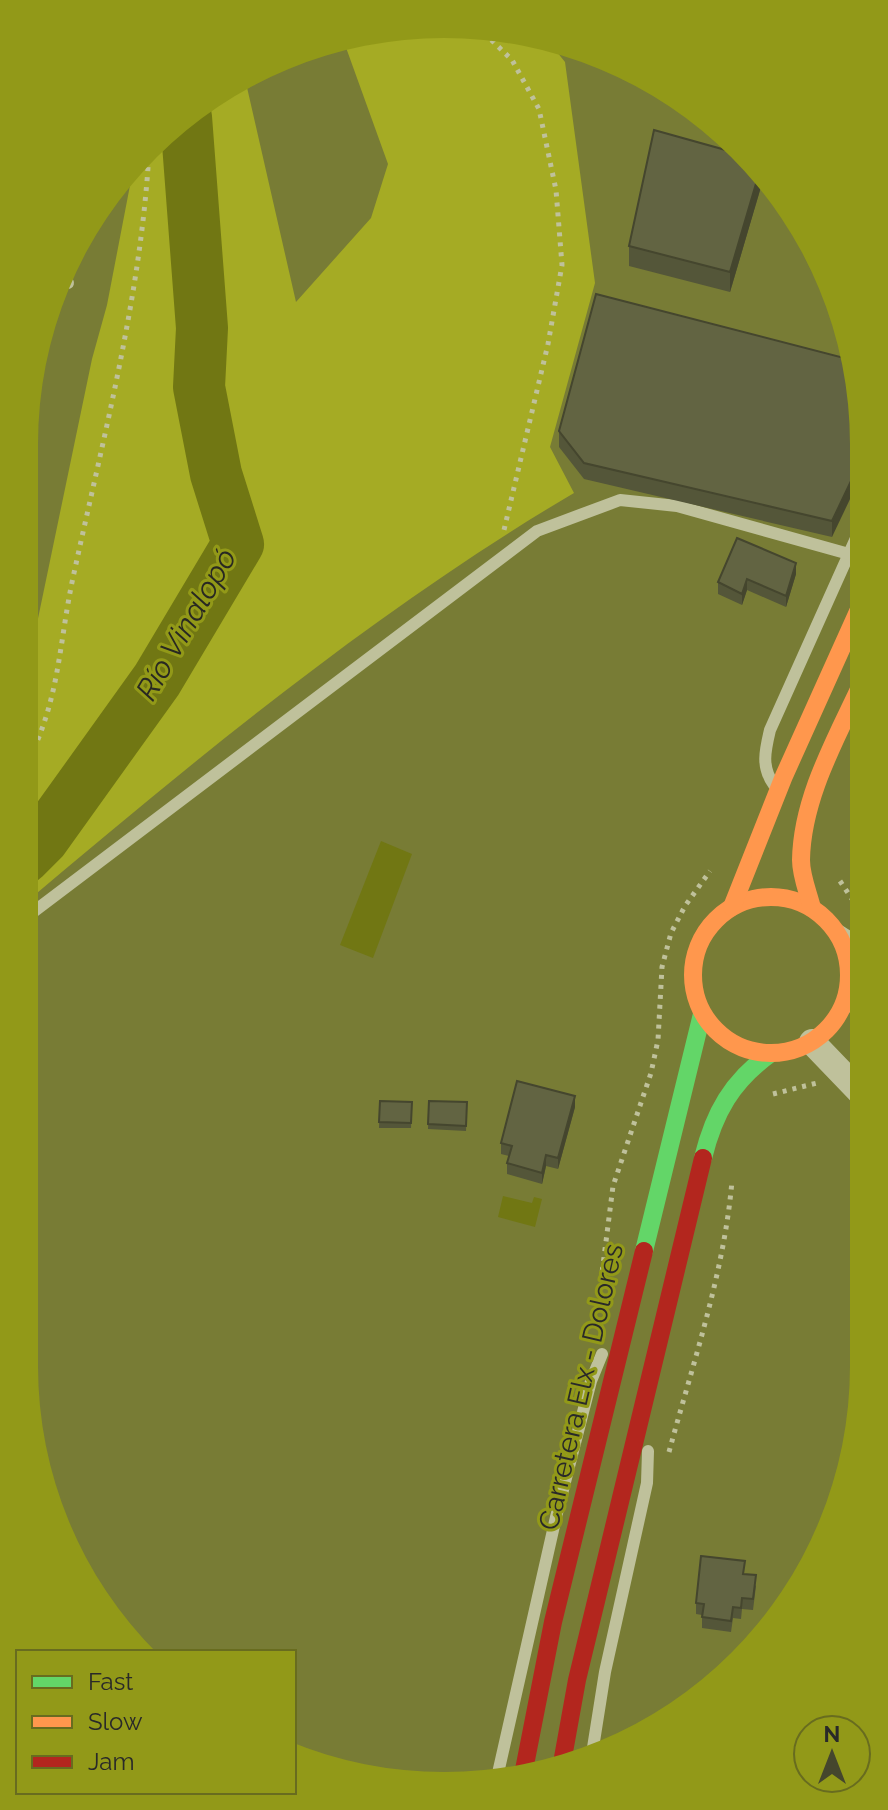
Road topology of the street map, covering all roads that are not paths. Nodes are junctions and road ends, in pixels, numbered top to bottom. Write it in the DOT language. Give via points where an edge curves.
graph roads {
  1 [pos="849,554"];
  2 [pos="850,630"];
  3 [pos="850,710"];
  4 [pos="778,791"];
  5 [pos="732,907"];
  6 [pos="38,908"];
  7 [pos="812,908"];
  8 [pos="832,926"];
  9 [pos="850,937"];
  10 [pos="850,1006"];
  11 [pos="842,1009"];
  12 [pos="702,1014"];
  13 [pos="812,1042"];
  14 [pos="770,1054"];
  15 [pos="850,1082"];
  16 [pos="637,1274"];
  17 [pos="648,1385"];
  18 [pos="594,1743"];
  19 [pos="564,1753"];
  20 [pos="525,1763"];
  21 [pos="499,1769"];
  1 -- 4 [label="lane" via="770,730 766,773"];
  1 -- 6 [label="lane" via="677,506 620,500 537,531"];
  2 -- 4 [label="main road"];
  3 -- 7 [label="main road" via="822,773 806,827 801,861"];
  4 -- 5 [label="main road"];
  5 -- 7 [label="main road" via="764,897"];
  5 -- 12 [label="main road" via="712,922 692,966 693,991"];
  7 -- 8 [label="main road"];
  8 -- 9 [label="lane"];
  8 -- 11 [label="main road" via="849,966"];
  10 -- 11 [label="lane"];
  11 -- 13 [label="main road"];
  12 -- 14 [label="main road" via="730,1043"];
  12 -- 16 [label="main road, Carretera Elx - Dolores"];
  13 -- 14 [label="main road"];
  13 -- 15 [label="street"];
  14 -- 17 [label="main road" via="741,1073 721,1102 708,1137"];
  16 -- 20 [label="main road, Carretera Elx - Dolores" via="553,1622"];
  16 -- 21 [label="lane" via="591,1381"];
  17 -- 18 [label="lane" via="647,1483"];
  17 -- 19 [label="main road"];
}
